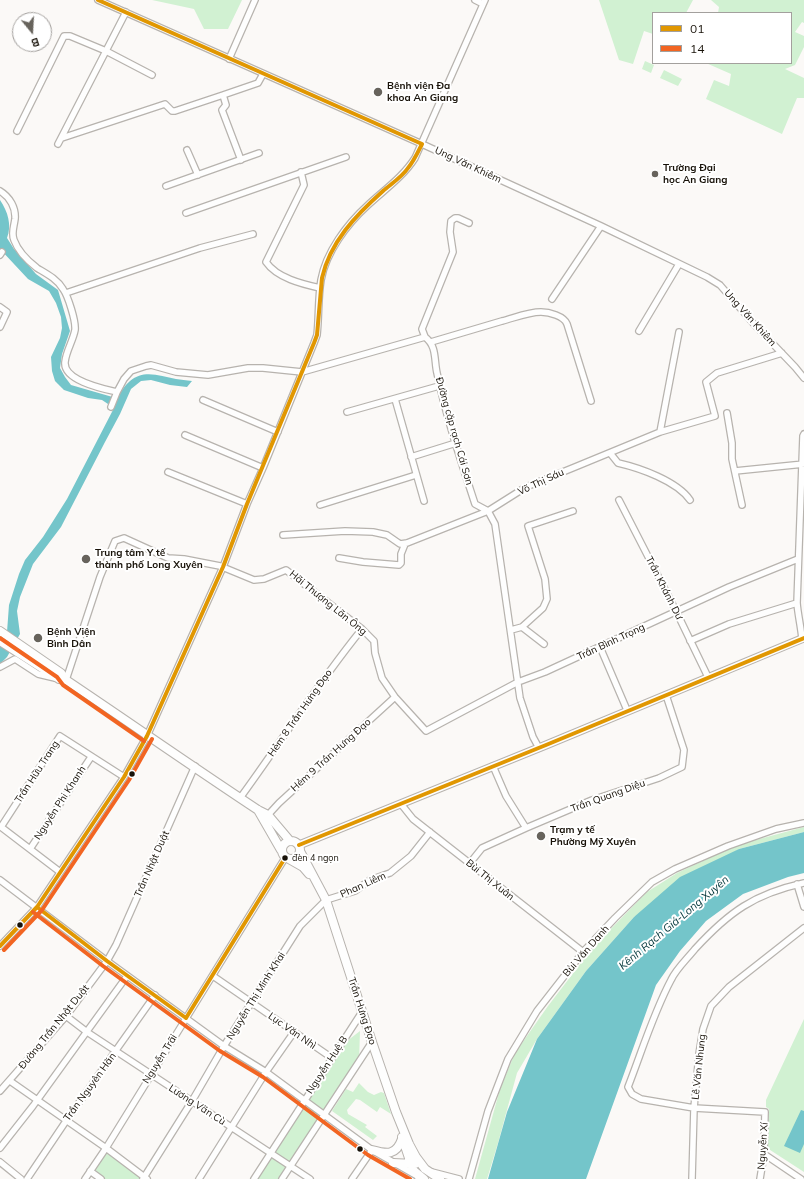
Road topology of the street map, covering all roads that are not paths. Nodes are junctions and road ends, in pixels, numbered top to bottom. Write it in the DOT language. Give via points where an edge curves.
graph roads {
  1 [pos="98,0"];
  2 [pos="255,0"];
  3 [pos="476,0"];
  4 [pos="484,2"];
  5 [pos="126,12"];
  6 [pos="106,51"];
  7 [pos="229,59"];
  8 [pos="263,74"];
  9 [pos="152,75"];
  10 [pos="223,95"];
  11 [pos="17,131"];
  12 [pos="62,138"];
  13 [pos="58,144"];
  14 [pos="422,144"];
  15 [pos="187,150"];
  16 [pos="259,153"];
  17 [pos="346,158"];
  18 [pos="241,160"];
  19 [pos="301,172"];
  20 [pos="198,175"];
  21 [pos="166,186"];
  22 [pos="0,191"];
  23 [pos="186,213"];
  24 [pos="469,223"];
  25 [pos="601,226"];
  26 [pos="253,234"];
  27 [pos="679,264"];
  28 [pos="320,288"];
  29 [pos="66,293"];
  30 [pos="552,299"];
  31 [pos="0,307"];
  32 [pos="0,327"];
  33 [pos="639,331"];
  34 [pos="679,332"];
  35 [pos="425,337"];
  36 [pos="431,342"];
  37 [pos="782,354"];
  38 [pos="302,372"];
  39 [pos="803,375"];
  40 [pos="440,386"];
  41 [pos="116,393"];
  42 [pos="395,399"];
  43 [pos="203,400"];
  44 [pos="591,401"];
  45 [pos="111,407"];
  46 [pos="347,412"];
  47 [pos="727,413"];
  48 [pos="278,432"];
  49 [pos="660,432"];
  50 [pos="804,434"];
  51 [pos="185,435"];
  52 [pos="456,443"];
  53 [pos="610,453"];
  54 [pos="411,457"];
  55 [pos="803,464"];
  56 [pos="263,468"];
  57 [pos="735,471"];
  58 [pos="168,472"];
  59 [pos="416,475"];
  60 [pos="619,500"];
  61 [pos="690,500"];
  62 [pos="424,501"];
  63 [pos="247,504"];
  64 [pos="320,505"];
  65 [pos="742,505"];
  66 [pos="488,511"];
  67 [pos="573,511"];
  68 [pos="283,535"];
  69 [pos="405,544"];
  70 [pos="802,552"];
  71 [pos="339,558"];
  72 [pos="798,559"];
  73 [pos="223,567"];
  74 [pos="797,603"];
  75 [pos="676,611"];
  76 [pos="522,627"];
  77 [pos="362,629"];
  78 [pos="511,630"];
  79 [pos="0,631"];
  80 [pos="803,638"];
  81 [pos="0,641"];
  82 [pos="690,641"];
  83 [pos="544,644"];
  84 [pos="600,647"];
  85 [pos="0,667"];
  86 [pos="708,677"];
  87 [pos="62,679"];
  88 [pos="518,682"];
  89 [pos="666,695"];
  90 [pos="395,697"];
  91 [pos="627,710"];
  92 [pos="426,731"];
  93 [pos="146,736"];
  94 [pos="539,748"];
  95 [pos="91,757"];
  96 [pos="194,766"];
  97 [pos="493,766"];
  98 [pos="124,777"];
  99 [pos="240,798"];
  100 [pos="401,804"];
  101 [pos="258,810"];
  102 [pos="268,815"];
  103 [pos="804,823"];
  104 [pos="1,827"];
  105 [pos="526,828"];
  106 [pos="430,832"];
  107 [pos="290,841"];
  108 [pos="299,848"];
  109 [pos="30,849"];
  110 [pos="281,850"];
  111 [pos="287,859"];
  112 [pos="470,863"];
  113 [pos="60,872"];
  114 [pos="0,880"];
  115 [pos="804,882"];
  116 [pos="797,884"];
  117 [pos="326,900"];
  118 [pos="37,907"];
  119 [pos="804,907"];
  120 [pos="804,928"];
  121 [pos="0,946"];
  122 [pos="583,952"];
  123 [pos="107,961"];
  124 [pos="127,976"];
  125 [pos="214,976"];
  126 [pos="155,995"];
  127 [pos="252,1003"];
  128 [pos="362,1012"];
  129 [pos="66,1016"];
  130 [pos="186,1018"];
  131 [pos="87,1032"];
  132 [pos="294,1032"];
  133 [pos="372,1042"];
  134 [pos="224,1046"];
  135 [pos="116,1051"];
  136 [pos="332,1058"];
  137 [pos="266,1072"];
  138 [pos="151,1074"];
  139 [pos="10,1081"];
  140 [pos="0,1092"];
  141 [pos="37,1100"];
  142 [pos="304,1100"];
  143 [pos="192,1101"];
  144 [pos="694,1108"];
  145 [pos="324,1115"];
  146 [pos="66,1121"];
  147 [pos="400,1122"];
  148 [pos="232,1127"];
  149 [pos="402,1139"];
  150 [pos="0,1148"];
  151 [pos="106,1148"];
  152 [pos="372,1150"];
  153 [pos="271,1153"];
  154 [pos="764,1154"];
  155 [pos="0,1162"];
  156 [pos="393,1163"];
  157 [pos="410,1163"];
  158 [pos="290,1166"];
  159 [pos="427,1170"];
  160 [pos="90,1171"];
  161 [pos="145,1178"];
  162 [pos="420,1178"];
  163 [pos="21,1179"];
  164 [pos="27,1179"];
  165 [pos="85,1179"];
  166 [pos="101,1179"];
  167 [pos="199,1179"];
  168 [pos="254,1179"];
  169 [pos="282,1179"];
  170 [pos="310,1179"];
  171 [pos="352,1179"];
  172 [pos="440,1179"];
  173 [pos="459,1179"];
  174 [pos="469,1179"];
  175 [pos="692,1179"];
  176 [pos="760,1179"];
  177 [pos="801,1179"];
  1 -- 5 [label="street, Ung Văn Khiêm"];
  2 -- 7 [label="street"];
  3 -- 4 [label="street"];
  4 -- 14 [label="street"];
  5 -- 6 [label="street"];
  5 -- 7 [label="street, Ung Văn Khiêm"];
  6 -- 9 [label="street"];
  6 -- 11 [label="street" via="70,36 64,36"];
  6 -- 12 [label="street"];
  7 -- 8 [label="street, Ung Văn Khiêm"];
  8 -- 10 [label="street" via="258,83"];
  8 -- 14 [label="street, Ung Văn Khiêm"];
  10 -- 12 [label="street" via="175,111 165,104"];
  10 -- 18 [label="street" via="226,106 222,110"];
  12 -- 13 [label="street"];
  14 -- 25 [label="street, Ung Văn Khiêm"];
  14 -- 28 [label="street" via="408,169 348,225 324,269"];
  15 -- 20 [label="street"];
  16 -- 18 [label="street"];
  17 -- 19 [label="street"];
  18 -- 20 [label="street"];
  19 -- 23 [label="street"];
  19 -- 28 [label="street" via="304,185 266,262 270,269 299,284"];
  20 -- 21 [label="street"];
  22 -- 29 [label="street" via="9,199 15,211 12,234 16,244 29,261 52,278"];
  24 -- 35 [label="street" via="458,218 451,221 453,252 422,330"];
  25 -- 27 [label="street, Ung Văn Khiêm"];
  25 -- 30 [label="street"];
  26 -- 29 [label="street" via="200,248"];
  27 -- 33 [label="street"];
  27 -- 37 [label="street, Ung Văn Khiêm" via="720,286"];
  28 -- 38 [label="street" via="317,335"];
  29 -- 41 [label="street" via="75,330 68,347 65,367 83,382"];
  31 -- 32 [label="street" via="7,312"];
  34 -- 49 [label="street"];
  35 -- 36 [label="street"];
  35 -- 38 [label="street"];
  36 -- 40 [label="street, Đường cặp rạch Cái Sơn"];
  36 -- 44 [label="street" via="537,312 560,317 567,324"];
  37 -- 39 [label="street, Ung Văn Khiêm"];
  37 -- 49 [label="street, Võ Thị Sáu" via="717,373 706,382 715,416"];
  38 -- 41 [label="street" via="255,368 208,374 176,372 146,366 131,372"];
  38 -- 48 [label="street"];
  40 -- 42 [label="street"];
  40 -- 52 [label="street, Đường cặp rạch Cái Sơn"];
  41 -- 45 [label="street"];
  42 -- 46 [label="street"];
  42 -- 54 [label="street"];
  43 -- 48 [label="street"];
  47 -- 57 [label="street"];
  48 -- 56 [label="street"];
  49 -- 53 [label="street, Võ Thị Sáu"];
  50 -- 55 [label="street"];
  51 -- 56 [label="street"];
  52 -- 54 [label="street"];
  52 -- 66 [label="street, Đường cặp rạch Cái Sơn" via="475,504"];
  53 -- 61 [label="street" via="618,463 636,467 669,482 682,490"];
  53 -- 66 [label="street, Võ Thị Sáu" via="526,487"];
  54 -- 59 [label="street"];
  55 -- 57 [label="street"];
  55 -- 70 [label="street"];
  56 -- 63 [label="street"];
  57 -- 65 [label="street"];
  58 -- 63 [label="street"];
  59 -- 62 [label="street"];
  59 -- 64 [label="street"];
  60 -- 75 [label="street, Trần Khánh Dư"];
  63 -- 73 [label="street"];
  66 -- 69 [label="street, Võ Thị Sáu"];
  66 -- 78 [label="street" via="495,524"];
  67 -- 76 [label="street" via="528,526 545,579 547,599 543,608"];
  68 -- 69 [label="street" via="373,532 387,535 400,544"];
  69 -- 71 [label="street" via="399,565"];
  70 -- 72 [label="street"];
  72 -- 74 [label="street"];
  72 -- 75 [label="street, Trần Bình Trọng"];
  73 -- 77 [label="street, Hãi Thượng Lãn Ông" via="254,580 264,579 286,570"];
  73 -- 87 [label="street, Hãi Thượng Lãn Ông" via="168,558 124,538 115,541"];
  73 -- 93 [label="street"];
  74 -- 80 [label="street"];
  74 -- 82 [label="street" via="729,624"];
  75 -- 82 [label="street, Trần Khánh Dư"];
  75 -- 84 [label="street, Trần Bình Trọng"];
  76 -- 78 [label="street"];
  76 -- 83 [label="street"];
  77 -- 90 [label="street, Hãi Thượng Lãn Ông" via="374,641 382,678"];
  77 -- 99 [label="street, Hẻm 8 Trần Hưng Đạo"];
  78 -- 88 [label="street"];
  79 -- 87 [label="highway" via="61,673"];
  80 -- 86 [label="main road"];
  81 -- 87 [label="highway"];
  82 -- 86 [label="street, Trần Khánh Dư"];
  84 -- 88 [label="street, Trần Bình Trọng"];
  84 -- 91 [label="street"];
  85 -- 87 [label="street" via="15,659 38,674"];
  86 -- 89 [label="main road"];
  87 -- 93 [label="highway"];
  88 -- 92 [label="street, Trần Bình Trọng"];
  88 -- 94 [label="street" via="520,698"];
  89 -- 91 [label="main road"];
  89 -- 105 [label="street, Trần Quang Diệu" via="684,750 682,767 659,778 592,800"];
  90 -- 92 [label="street, Hãi Thượng Lãn Ông"];
  90 -- 102 [label="street, Hẻm 9 Trần Hưng Đạo"];
  91 -- 94 [label="main road"];
  93 -- 96 [label="highway"];
  93 -- 98 [label="street"];
  94 -- 97 [label="main road"];
  95 -- 98 [label="street"];
  95 -- 104 [label="street, Trần Hữu Trang" via="60,736"];
  95 -- 109 [label="street, Nguyễn Phi Khanh"];
  96 -- 99 [label="highway"];
  96 -- 123 [label="street, Trần Nhật Duật"];
  97 -- 100 [label="main road"];
  97 -- 105 [label="street" via="506,796"];
  98 -- 113 [label="street"];
  99 -- 101 [label="highway"];
  100 -- 106 [label="street, Bùi Thị Xuân" via="413,819"];
  100 -- 108 [label="main road"];
  101 -- 102 [label="highway"];
  101 -- 110 [label="highway"];
  102 -- 107 [label="highway"];
  103 -- 122 [label="street, Bùi Văn Danh" via="776,829 728,846 652,882"];
  104 -- 109 [label="street"];
  105 -- 112 [label="street, Trần Quang Diệu" via="482,848"];
  106 -- 112 [label="street, Bùi Thị Xuân"];
  106 -- 117 [label="street, Phan Liêm" via="411,856 390,874 370,880 355,891"];
  107 -- 108 [label="highway"];
  107 -- 110 [label="highway" via="284,844"];
  108 -- 111 [label="highway" via="297,857"];
  108 -- 117 [label="highway, Trần Hưng Đạo"];
  109 -- 113 [label="street"];
  110 -- 111 [label="highway"];
  111 -- 117 [label="highway, Trần Hưng Đạo" via="303,867"];
  111 -- 125 [label="street, Nguyễn Trãi"];
  112 -- 122 [label="street, Bùi Thị Xuân"];
  113 -- 118 [label="street"];
  114 -- 118 [label="street"];
  115 -- 116 [label="street"];
  116 -- 119 [label="street"];
  116 -- 144 [label="street" via="770,892 737,910 715,928 671,978 628,1087 632,1094 642,1099"];
  117 -- 127 [label="street, Nguyễn Thị Minh Khai" via="300,926"];
  117 -- 128 [label="highway, Trần Hưng Đạo"];
  118 -- 121 [label="street"];
  118 -- 123 [label="street"];
  120 -- 144 [label="street, Lê Văn Nhung" via="728,987 711,1006 703,1029"];
  122 -- 174 [label="street, Bùi Văn Danh" via="537,1010 508,1059 488,1111"];
  123 -- 124 [label="street"];
  123 -- 129 [label="street, Đường Trần Nhật Duật"];
  124 -- 126 [label="street"];
  124 -- 131 [label="street"];
  125 -- 127 [label="street, Lục Văn Nhì"];
  125 -- 130 [label="street, Nguyễn Trãi"];
  126 -- 130 [label="street"];
  126 -- 135 [label="street, Trần Nguyên Hãn"];
  127 -- 132 [label="street, Lục Văn Nhì"];
  127 -- 134 [label="street, Nguyễn Thị Minh Khai"];
  128 -- 133 [label="highway, Trần Hưng Đạo"];
  128 -- 136 [label="street, Nguyễn Huệ B"];
  129 -- 131 [label="street, Lương Vãn Cù"];
  129 -- 139 [label="street, Đường Trần Nhật Duật"];
  130 -- 134 [label="street"];
  130 -- 138 [label="street, Nguyễn Trãi"];
  131 -- 135 [label="street, Lương Vãn Cù"];
  131 -- 141 [label="street"];
  132 -- 136 [label="street, Lục Văn Nhì"];
  132 -- 137 [label="street"];
  133 -- 145 [label="street"];
  133 -- 147 [label="highway, Trần Hưng Đạo"];
  134 -- 137 [label="street"];
  134 -- 143 [label="street, Nguyễn Thị Minh Khai"];
  135 -- 138 [label="street, Lương Vãn Cù"];
  135 -- 146 [label="street, Trần Nguyên Hãn"];
  136 -- 142 [label="street, Nguyễn Huệ B"];
  137 -- 142 [label="street"];
  137 -- 148 [label="street"];
  138 -- 143 [label="street, Lương Vãn Cù"];
  138 -- 151 [label="street, Nguyễn Trãi"];
  139 -- 140 [label="street, Đường Trần Nhật Duật"];
  139 -- 141 [label="street"];
  141 -- 146 [label="street"];
  141 -- 150 [label="street"];
  142 -- 145 [label="street"];
  142 -- 153 [label="street, Nguyễn Huệ B"];
  143 -- 148 [label="street, Lương Vãn Cù"];
  143 -- 161 [label="street, Nguyễn Thị Minh Khai"];
  144 -- 154 [label="street, Nguyễn Xí" via="765,1112"];
  144 -- 175 [label="street, Lê Văn Nhung"];
  145 -- 152 [label="street"];
  145 -- 158 [label="street"];
  146 -- 151 [label="street"];
  146 -- 164 [label="street, Trần Nguyên Hãn"];
  147 -- 149 [label="highway"];
  147 -- 159 [label="highway" via="416,1157"];
  148 -- 153 [label="street, Lương Vãn Cù"];
  148 -- 167 [label="street"];
  149 -- 152 [label="highway" via="396,1150 390,1153"];
  149 -- 157 [label="highway"];
  151 -- 160 [label="street, Nguyễn Trãi"];
  151 -- 161 [label="street"];
  152 -- 156 [label="street"];
  152 -- 171 [label="street"];
  153 -- 158 [label="street, Lương Vãn Cù"];
  153 -- 168 [label="street, Nguyễn Huệ B"];
  154 -- 176 [label="street, Nguyễn Xí"];
  154 -- 177 [label="street"];
  155 -- 163 [label="street"];
  156 -- 157 [label="highway"];
  156 -- 162 [label="street"];
  157 -- 159 [label="highway"];
  157 -- 162 [label="highway"];
  158 -- 169 [label="street"];
  158 -- 170 [label="street, Lương Vãn Cù"];
  159 -- 172 [label="highway"];
  159 -- 173 [label="street"];
  160 -- 165 [label="street, Nguyễn Trãi"];
  160 -- 166 [label="street"];
}
